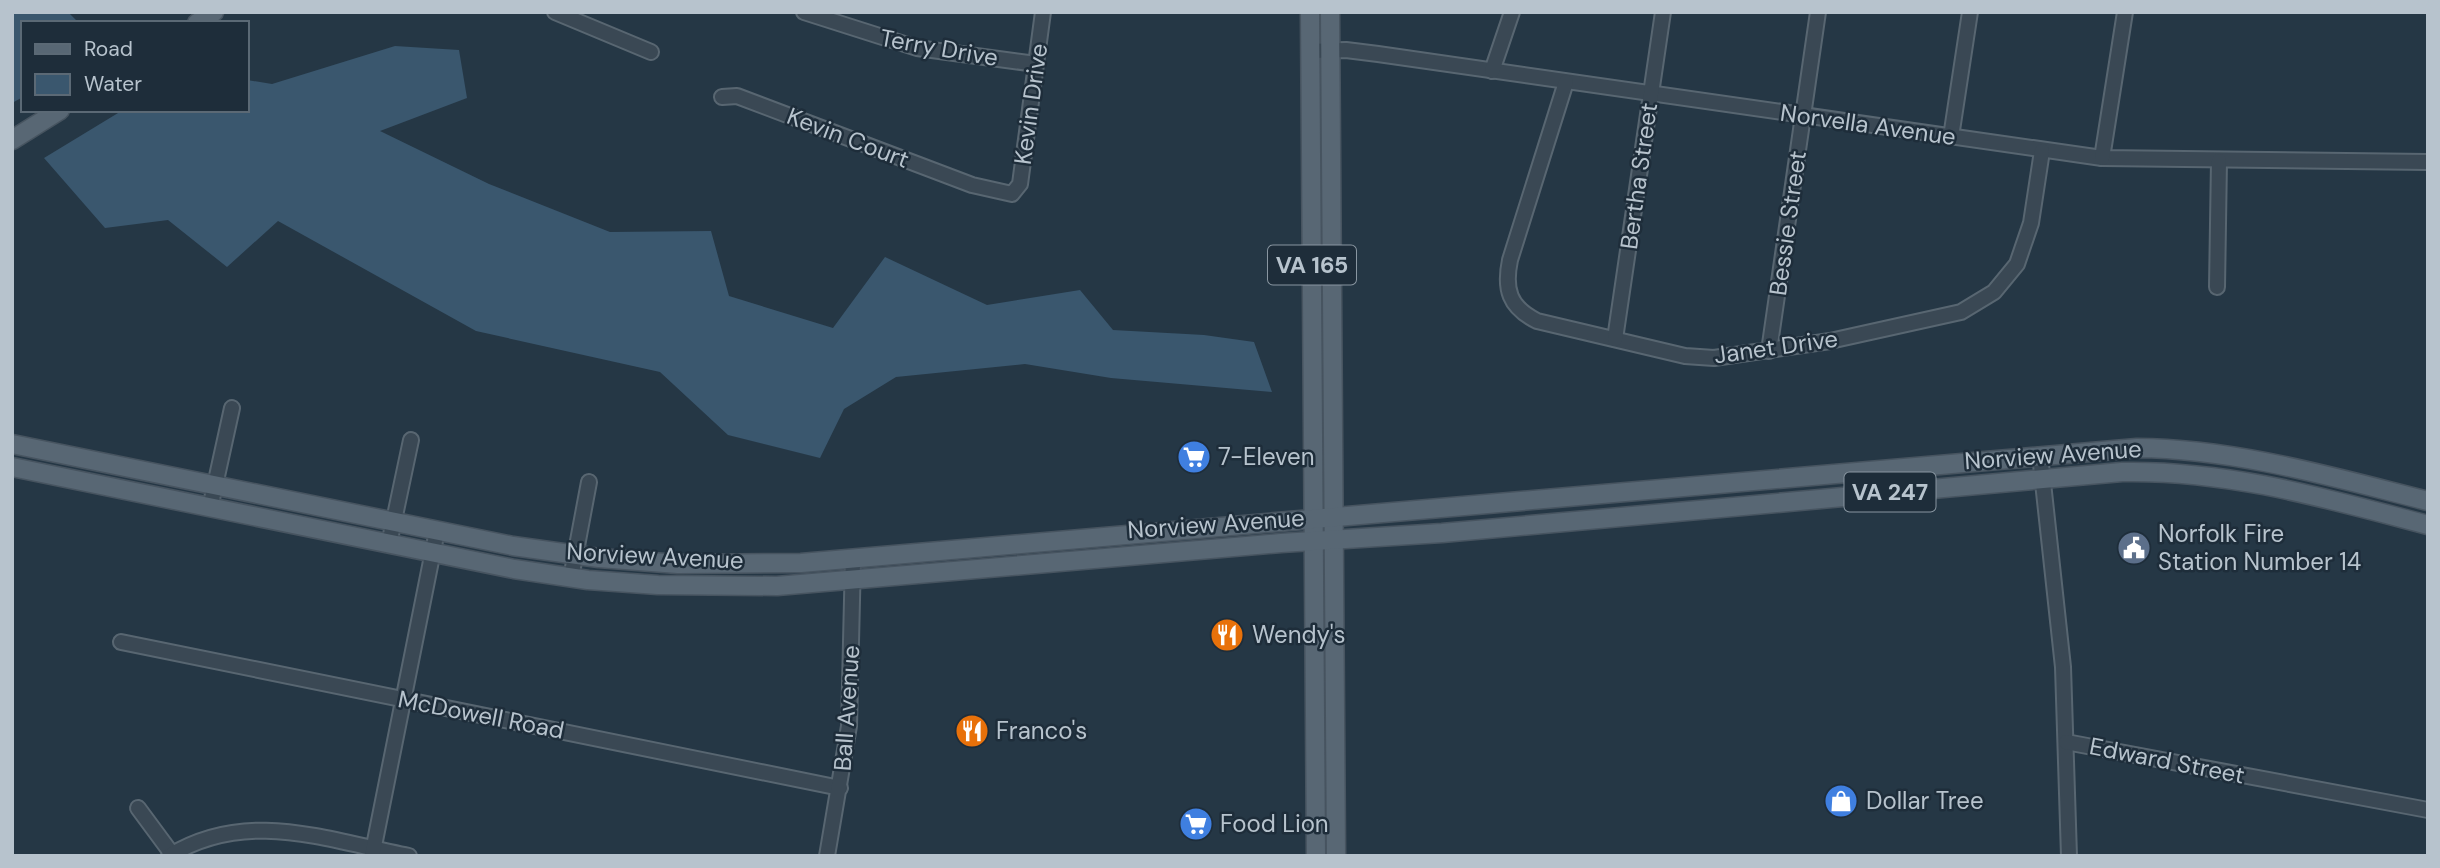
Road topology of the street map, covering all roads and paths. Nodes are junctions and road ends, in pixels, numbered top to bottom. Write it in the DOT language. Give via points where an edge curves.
graph roads {
  1 [pos="555,12"];
  2 [pos="804,12"];
  3 [pos="1043,12"];
  4 [pos="1310,12"];
  5 [pos="1330,12"];
  6 [pos="1512,12"];
  7 [pos="1663,12"];
  8 [pos="1818,12"];
  9 [pos="1970,12"];
  10 [pos="2125,12"];
  11 [pos="1331,50"];
  12 [pos="1310,51"];
  13 [pos="651,52"];
  14 [pos="1036,64"];
  15 [pos="1492,71"];
  16 [pos="1566,82"];
  17 [pos="1651,94"];
  18 [pos="722,97"];
  19 [pos="57,112"];
  20 [pos="1803,116"];
  21 [pos="1951,137"];
  22 [pos="12,140"];
  23 [pos="2042,151"];
  24 [pos="2102,159"];
  25 [pos="2219,161"];
  26 [pos="2428,162"];
  27 [pos="972,185"];
  28 [pos="2217,287"];
  29 [pos="1615,339"];
  30 [pos="1769,351"];
  31 [pos="232,408"];
  32 [pos="411,440"];
  33 [pos="12,444"];
  34 [pos="2040,455"];
  35 [pos="12,467"];
  36 [pos="2043,479"];
  37 [pos="589,482"];
  38 [pos="215,486"];
  39 [pos="2428,501"];
  40 [pos="210,508"];
  41 [pos="1334,516"];
  42 [pos="1313,517"];
  43 [pos="393,523"];
  44 [pos="2428,525"];
  45 [pos="437,531"];
  46 [pos="1334,540"];
  47 [pos="1313,541"];
  48 [pos="389,544"];
  49 [pos="433,553"];
  50 [pos="575,555"];
  51 [pos="853,558"];
  52 [pos="571,578"];
  53 [pos="853,580"];
  54 [pos="121,642"];
  55 [pos="404,700"];
  56 [pos="2066,742"];
  57 [pos="840,789"];
  58 [pos="138,808"];
  59 [pos="2428,810"];
  60 [pos="373,852"];
  61 [pos="170,855"];
  62 [pos="409,856"];
  63 [pos="827,856"];
  64 [pos="1316,856"];
  65 [pos="1336,856"];
  66 [pos="2069,856"];
  1 -- 13 [label="street"];
  2 -- 14 [label="street, Terry Drive" via="917,48"];
  3 -- 14 [label="street, Kevin Drive"];
  4 -- 12 [label="main road, VA 165"];
  5 -- 11 [label="main road, VA 165"];
  6 -- 15 [label="street"];
  7 -- 17 [label="street, Bertha Street"];
  8 -- 20 [label="street, Bessie Street"];
  9 -- 21 [label="street"];
  10 -- 24 [label="street"];
  11 -- 12 [label="street, Norvella Avenue"];
  11 -- 15 [label="street, Norvella Avenue"];
  11 -- 41 [label="main road, VA 165"];
  12 -- 42 [label="main road, VA 165"];
  14 -- 27 [label="street, Kevin Drive" via="1018,189 1007,195"];
  15 -- 16 [label="street, Norvella Avenue"];
  16 -- 17 [label="street, Norvella Avenue"];
  16 -- 29 [label="street, Janet Drive" via="1510,260 1506,287 1515,306 1537,321"];
  17 -- 20 [label="street, Norvella Avenue"];
  17 -- 29 [label="street, Bertha Street"];
  18 -- 27 [label="street, Kevin Court" via="737,96"];
  19 -- 22 [label="main road"];
  20 -- 21 [label="street, Norvella Avenue"];
  20 -- 30 [label="street, Bessie Street"];
  21 -- 23 [label="street, Norvella Avenue"];
  23 -- 24 [label="street, Norvella Avenue"];
  23 -- 30 [label="street, Janet Drive" via="2024,247 2009,276 1979,303 1942,318"];
  24 -- 25 [label="street, Norvella Avenue"];
  25 -- 26 [label="street, Norvella Avenue"];
  25 -- 28 [label="street"];
  29 -- 30 [label="street, Janet Drive" via="1685,356 1740,357"];
  31 -- 38 [label="street"];
  32 -- 43 [label="street"];
  33 -- 38 [label="main road, Norview Avenue"];
  34 -- 36 [label="street, Edward Street"];
  34 -- 39 [label="main road, Norview Avenue / VA 247" via="2137,448 2209,452"];
  34 -- 41 [label="main road, Norview Avenue / VA 247"];
  35 -- 40 [label="main road, Norview Avenue"];
  36 -- 44 [label="main road, Norview Avenue / VA 247" via="2123,472 2210,474"];
  36 -- 46 [label="main road, Norview Avenue / VA 247"];
  36 -- 56 [label="street, Edward Street"];
  37 -- 50 [label="street"];
  38 -- 40 [label="street"];
  38 -- 43 [label="main road, Norview Avenue"];
  40 -- 48 [label="main road, Norview Avenue"];
  41 -- 42 [label="main road, Norview Avenue / VA 247"];
  41 -- 46 [label="main road, VA 165"];
  42 -- 47 [label="main road, VA 165"];
  42 -- 51 [label="main road, Norview Avenue"];
  43 -- 45 [label="main road, Norview Avenue"];
  43 -- 48 [label="street"];
  45 -- 49 [label="street"];
  45 -- 50 [label="main road, Norview Avenue"];
  46 -- 47 [label="main road, Norview Avenue / VA 247"];
  46 -- 65 [label="main road, VA 165"];
  47 -- 53 [label="main road, Norview Avenue"];
  47 -- 64 [label="main road, VA 165"];
  48 -- 49 [label="main road, Norview Avenue"];
  49 -- 52 [label="main road, Norview Avenue"];
  49 -- 55 [label="street"];
  50 -- 51 [label="main road, Norview Avenue" via="732,565"];
  50 -- 52 [label="street"];
  51 -- 53 [label="street, Ball Avenue"];
  52 -- 53 [label="main road, Norview Avenue" via="728,587"];
  53 -- 57 [label="street, Ball Avenue" via="850,712"];
  54 -- 55 [label="street, McDowell Road"];
  55 -- 57 [label="street, McDowell Road"];
  55 -- 60 [label="street"];
  56 -- 59 [label="street, Edward Street"];
  56 -- 66 [label="street"];
  57 -- 63 [label="street, Ball Avenue"];
  58 -- 61 [label="street"];
  60 -- 61 [label="street" via="259,828 219,832"];
  60 -- 62 [label="street"];
}
